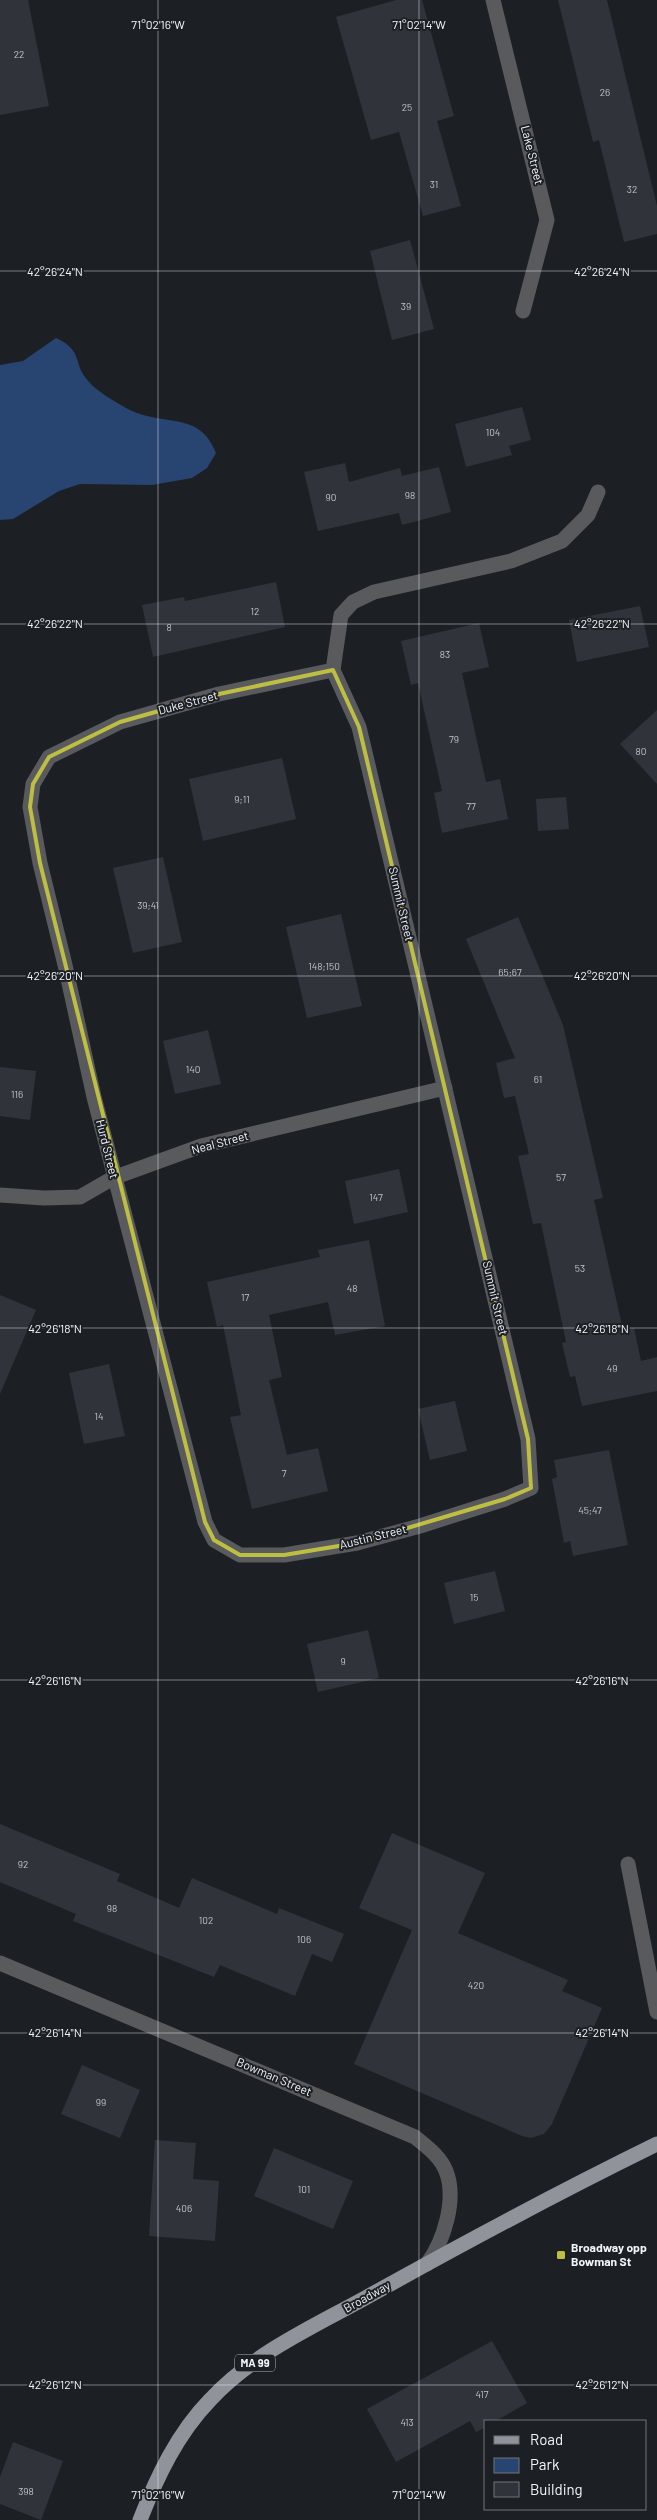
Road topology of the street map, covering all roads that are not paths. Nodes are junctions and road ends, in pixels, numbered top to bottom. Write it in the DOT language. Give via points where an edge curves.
graph roads {
  1 [pos="493,0"];
  2 [pos="523,311"];
  3 [pos="598,492"];
  4 [pos="333,670"];
  5 [pos="49,756"];
  6 [pos="445,1088"];
  7 [pos="114,1178"];
  8 [pos="0,1195"];
  9 [pos="530,1488"];
  10 [pos="214,1540"];
  11 [pos="628,1864"];
  12 [pos="0,1963"];
  13 [pos="657,2012"];
  14 [pos="657,2144"];
  15 [pos="427,2264"];
  16 [pos="140,2520"];
  1 -- 2 [label="street, Lake Street" via="548,220"];
  3 -- 4 [label="street" via="588,515 562,541 511,561 374,592 353,602 341,615"];
  4 -- 5 [label="street, Duke Street" via="219,694 120,722"];
  4 -- 6 [label="street, Summit Street" via="359,727"];
  5 -- 7 [label="street, Hurd Street" via="33,784 30,807 40,863"];
  6 -- 7 [label="street, Neal Street" via="201,1146"];
  6 -- 9 [label="street, Summit Street" via="528,1439"];
  7 -- 8 [label="street, Neal Street" via="80,1197"];
  7 -- 10 [label="street, Hurd Street" via="205,1522"];
  9 -- 10 [label="street, Austin Street" via="505,1499 357,1543 284,1555 240,1555"];
  11 -- 13 [label="street"];
  12 -- 15 [label="street, Bowman Street" via="380,2121 420,2141 438,2158 446,2172 449,2188 442,2233"];
  14 -- 15 [label="main road, Broadway / MA 99" via="565,2189"];
  15 -- 16 [label="main road, Broadway / MA 99" via="293,2338 228,2382 199,2412 174,2449"];
}
